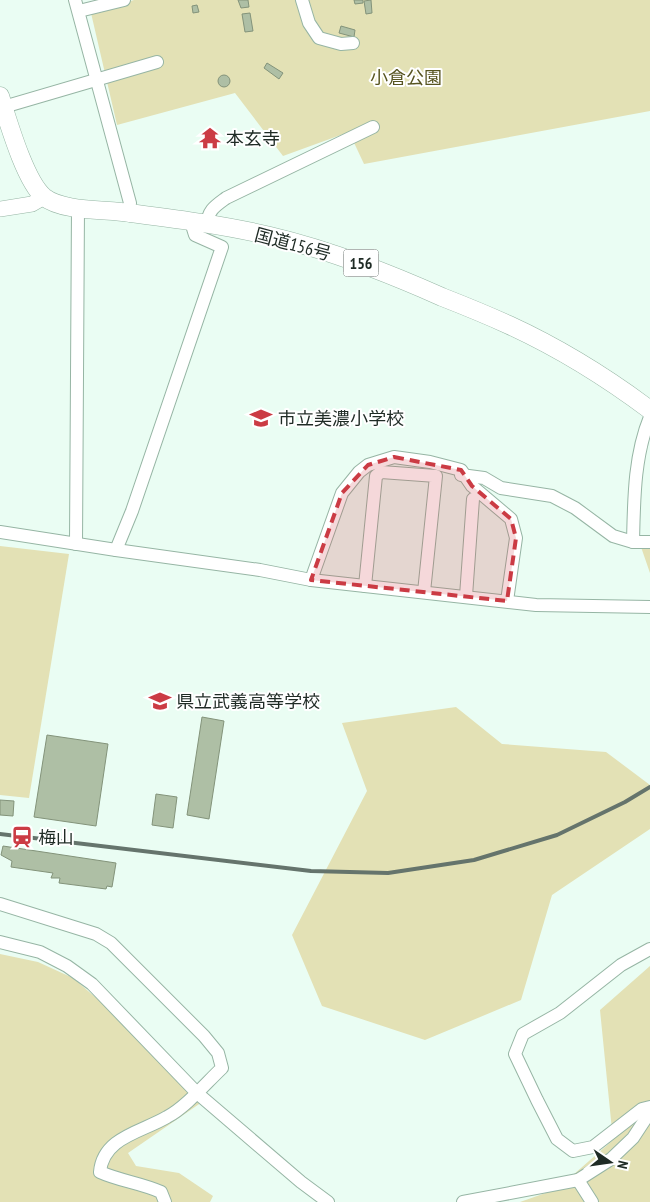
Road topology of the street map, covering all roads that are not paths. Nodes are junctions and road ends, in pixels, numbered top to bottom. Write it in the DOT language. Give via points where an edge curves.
graph roads {
  1 [pos="124,0"];
  2 [pos="302,0"];
  3 [pos="77,6"];
  4 [pos="353,43"];
  5 [pos="157,62"];
  6 [pos="95,79"];
  7 [pos="1,104"];
  8 [pos="373,127"];
  9 [pos="44,197"];
  10 [pos="78,208"];
  11 [pos="0,209"];
  12 [pos="128,212"];
  13 [pos="199,223"];
  14 [pos="650,410"];
  15 [pos="650,417"];
  16 [pos="416,475"];
  17 [pos="466,476"];
  18 [pos="473,500"];
  19 [pos="0,532"];
  20 [pos="633,542"];
  21 [pos="650,542"];
  22 [pos="76,544"];
  23 [pos="116,550"];
  24 [pos="311,580"];
  25 [pos="365,586"];
  26 [pos="424,592"];
  27 [pos="466,596"];
  28 [pos="507,600"];
  29 [pos="650,606"];
  30 [pos="0,904"];
  31 [pos="0,942"];
  32 [pos="650,949"];
  33 [pos="197,1093"];
  34 [pos="650,1107"];
  35 [pos="650,1112"];
  36 [pos="578,1180"];
  37 [pos="165,1202"];
  38 [pos="328,1202"];
  39 [pos="463,1202"];
  40 [pos="592,1202"];
  1 -- 3 [label="street"];
  2 -- 4 [label="street" via="309,23 319,38 341,44"];
  3 -- 6 [label="street"];
  5 -- 6 [label="street"];
  6 -- 7 [label="street"];
  6 -- 12 [label="street" via="130,203"];
  7 -- 9 [label="highway" via="26,172"];
  8 -- 13 [label="street" via="226,198"];
  9 -- 10 [label="highway, 国道156号 / 156"];
  9 -- 11 [label="main road" via="32,204"];
  10 -- 12 [label="highway, 国道156号 / 156"];
  10 -- 22 [label="street"];
  12 -- 13 [label="highway, 国道156号 / 156"];
  13 -- 14 [label="highway, 国道156号 / 156" via="269,235 372,266 510,326 590,368"];
  13 -- 23 [label="street" via="195,235 222,247"];
  15 -- 20 [label="street" via="635,483"];
  16 -- 17 [label="street" via="420,468"];
  16 -- 25 [label="street" via="381,472 376,476"];
  16 -- 26 [label="street" via="436,476"];
  17 -- 20 [label="street" via="484,478 501,488 552,496 575,508 613,536"];
  17 -- 24 [label="street" via="461,470 394,457 368,465 342,493"];
  17 -- 28 [label="street" via="472,486 511,519 516,538"];
  18 -- 27 [label="street"];
  19 -- 22 [label="street"];
  20 -- 21 [label="street"];
  22 -- 23 [label="street"];
  23 -- 24 [label="street"];
  24 -- 25 [label="street"];
  25 -- 26 [label="street"];
  26 -- 27 [label="street"];
  27 -- 28 [label="street"];
  28 -- 29 [label="street" via="536,604"];
  30 -- 33 [label="street" via="96,934 111,943 218,1053 222,1068"];
  31 -- 33 [label="street" via="40,952 80,975"];
  32 -- 34 [label="street" via="621,965 560,1013 523,1034 515,1054 557,1139 573,1151 593,1147 642,1109"];
  33 -- 37 [label="street" via="168,1117 118,1141 100,1163 100,1172 161,1192"];
  33 -- 38 [label="street"];
  35 -- 36 [label="street" via="633,1138 611,1159"];
  36 -- 39 [label="street"];
  36 -- 40 [label="street"];
}
